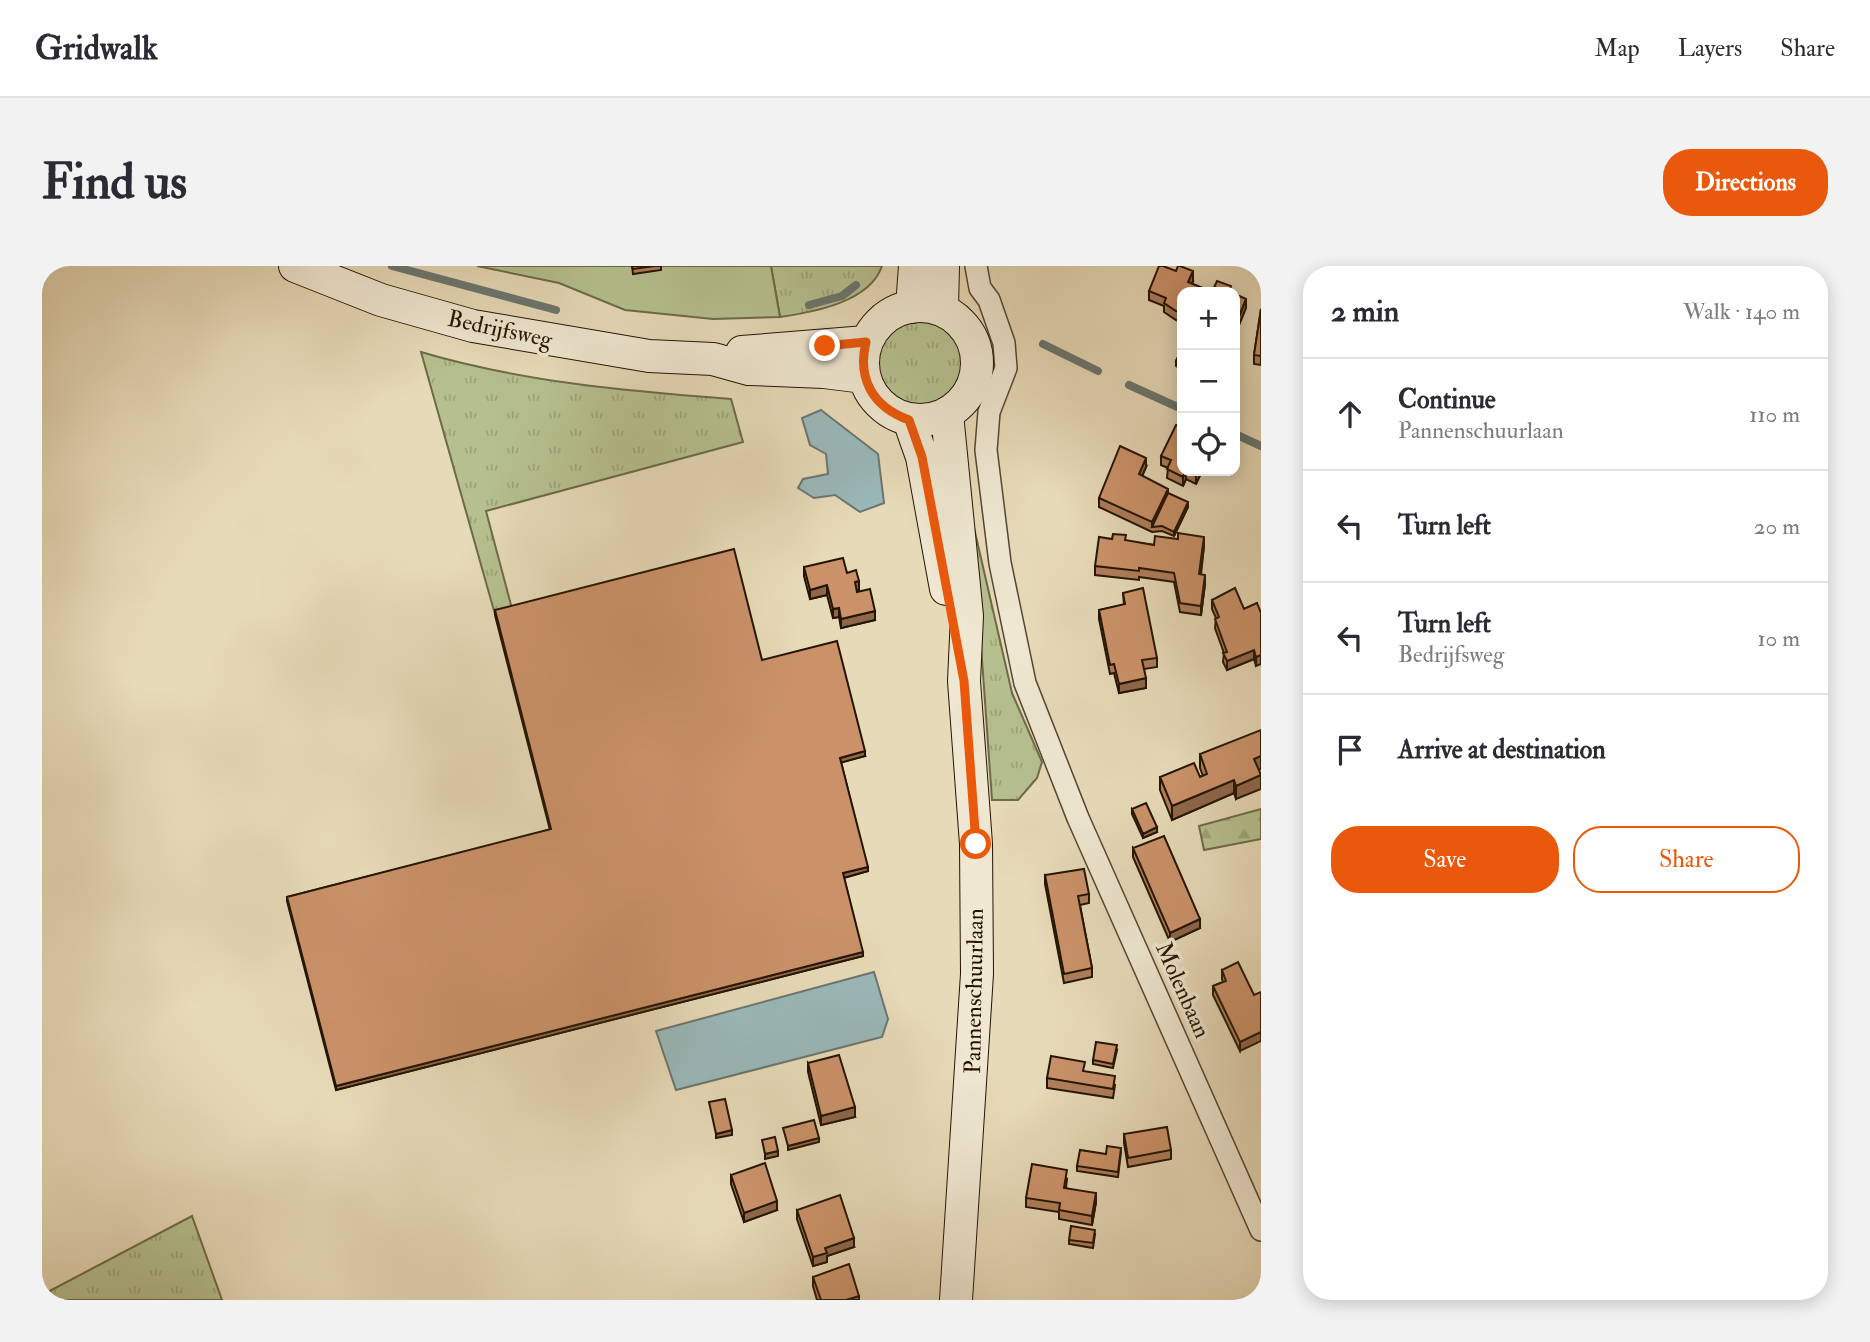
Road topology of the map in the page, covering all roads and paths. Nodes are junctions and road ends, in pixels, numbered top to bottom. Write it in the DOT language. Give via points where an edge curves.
graph roads {
  1 [pos="295,266"];
  2 [pos="915,266"];
  3 [pos="943,266"];
  4 [pos="976,266"];
  5 [pos="927,309"];
  6 [pos="866,342"];
  7 [pos="713,359"];
  8 [pos="864,377"];
  9 [pos="947,414"];
  10 [pos="909,420"];
  11 [pos="964,681"];
  12 [pos="1261,1230"];
  13 [pos="956,1300"];
  1 -- 7 [label="main road, Bedrijfsweg" via="381,300 473,326 649,356"];
  2 -- 5 [label="main road"];
  3 -- 5 [label="main road"];
  4 -- 12 [label="street, Molenbaan" via="980,288 1004,343 1006,368 989,412 986,450 1000,563 1025,683 1059,772"];
  5 -- 6 [label="main road" via="884,318"];
  5 -- 9 [label="main road" via="963,326 975,348 973,386"];
  6 -- 7 [label="main road, Bedrijfsweg" via="748,351"];
  6 -- 8 [label="main road"];
  7 -- 8 [label="main road, Bedrijfsweg" via="749,369"];
  8 -- 10 [label="main road" via="880,405"];
  9 -- 10 [label="main road"];
  9 -- 11 [label="main road, Pannenschuurlaan" via="967,616"];
  10 -- 11 [label="main road, Pannenschuurlaan" via="922,457"];
  11 -- 13 [label="main road, Pannenschuurlaan" via="976,844 977,974"];
}
